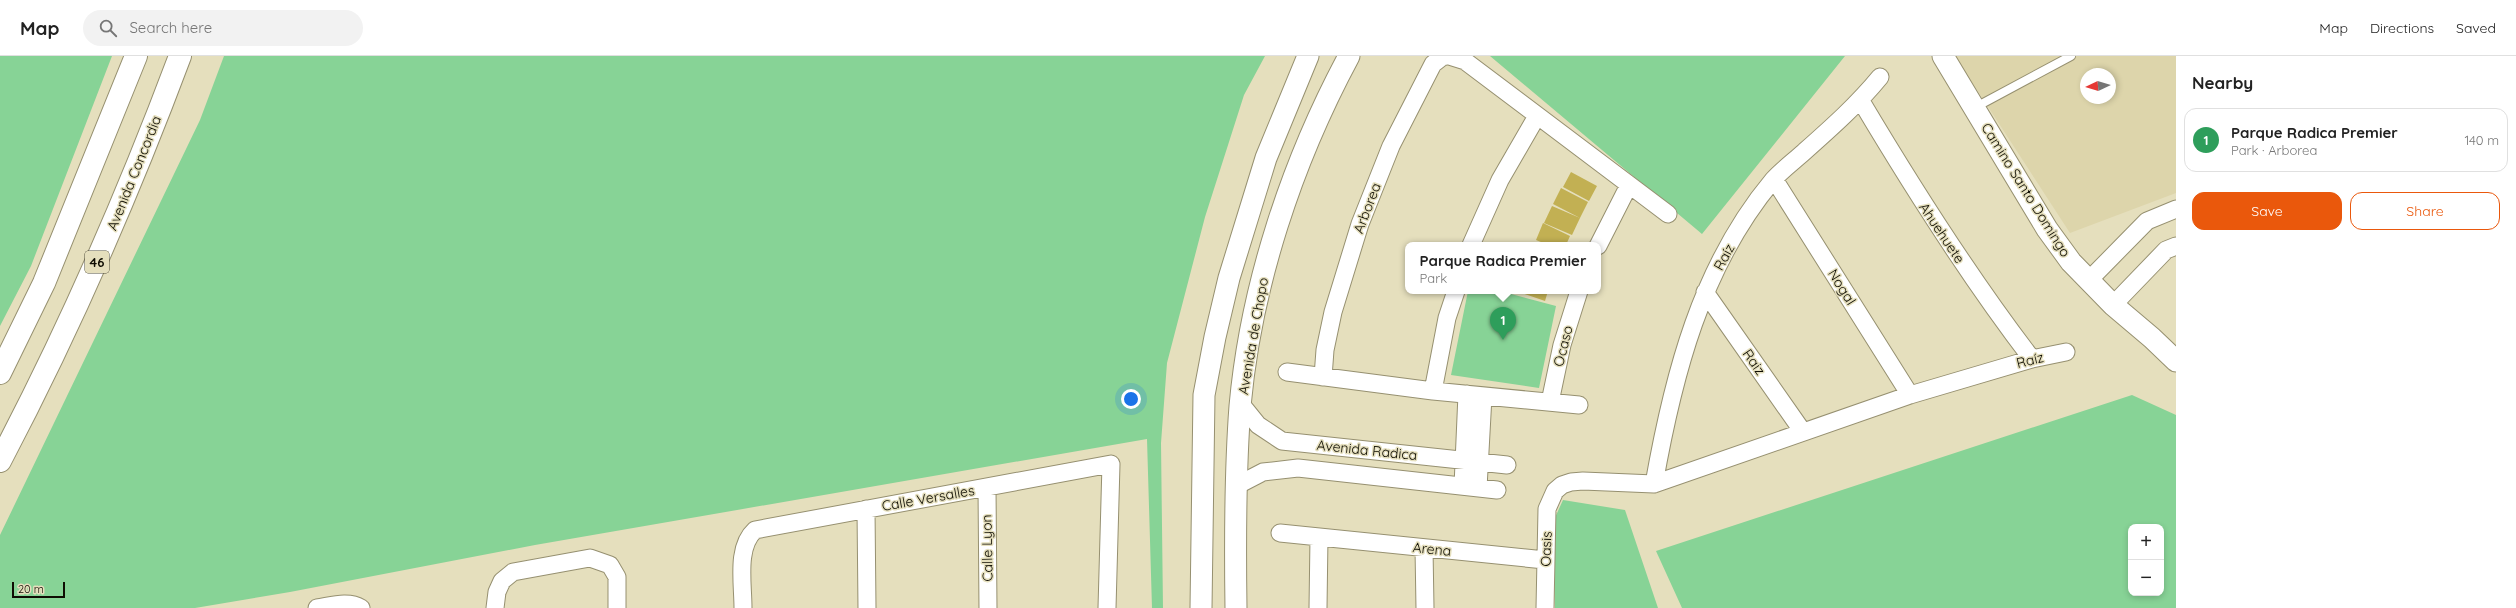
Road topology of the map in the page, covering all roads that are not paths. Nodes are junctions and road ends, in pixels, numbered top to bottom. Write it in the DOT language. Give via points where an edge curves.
graph roads {
  1 [pos="136,56"];
  2 [pos="180,56"];
  3 [pos="1308,56"];
  4 [pos="1349,56"];
  5 [pos="1448,56"];
  6 [pos="1943,56"];
  7 [pos="2071,56"];
  8 [pos="1880,77"];
  9 [pos="1860,101"];
  10 [pos="1974,108"];
  11 [pos="1537,116"];
  12 [pos="1774,179"];
  13 [pos="1629,185"];
  14 [pos="2176,209"];
  15 [pos="1668,214"];
  16 [pos="1472,242"];
  17 [pos="1600,242"];
  18 [pos="2176,246"];
  19 [pos="2088,281"];
  20 [pos="1705,292"];
  21 [pos="1455,294"];
  22 [pos="1578,294"];
  23 [pos="2113,305"];
  24 [pos="2066,352"];
  25 [pos="2032,359"];
  26 [pos="2176,361"];
  27 [pos="1287,372"];
  28 [pos="0,373"];
  29 [pos="1323,377"];
  30 [pos="1433,391"];
  31 [pos="1475,395"];
  32 [pos="1910,395"];
  33 [pos="1550,402"];
  34 [pos="1241,404"];
  35 [pos="1579,405"];
  36 [pos="1803,432"];
  37 [pos="0,461"];
  38 [pos="1472,461"];
  39 [pos="1507,465"];
  40 [pos="1654,484"];
  41 [pos="1236,486"];
  42 [pos="1471,487"];
  43 [pos="986,488"];
  44 [pos="1497,490"];
  45 [pos="1556,491"];
  46 [pos="866,510"];
  47 [pos="1280,532"];
  48 [pos="1319,537"];
  49 [pos="1424,548"];
  50 [pos="1545,560"];
  51 [pos="317,608"];
  52 [pos="361,608"];
  53 [pos="495,608"];
  54 [pos="617,608"];
  55 [pos="743,608"];
  56 [pos="866,608"];
  57 [pos="988,608"];
  58 [pos="1107,608"];
  59 [pos="1201,608"];
  60 [pos="1236,608"];
  61 [pos="1318,608"];
  62 [pos="1425,608"];
  63 [pos="1545,608"];
  1 -- 28 [label="main road" via="44,283"];
  2 -- 37 [label="main road, Avenida Concordia / 46" via="103,249 48,370"];
  3 -- 59 [label="street" via="1266,158 1228,278 1215,337 1204,395"];
  4 -- 34 [label="street, Avenida de Chopo" via="1321,108 1287,194 1257,296"];
  5 -- 11 [label="street, Arborea" via="1465,61"];
  5 -- 29 [label="street, Arborea" via="1442,56 1433,64 1391,146 1360,224 1333,312 1325,350"];
  6 -- 10 [label="street, Camino Santo Domingo"];
  7 -- 10 [label="lane"];
  8 -- 9 [label="street, Raíz"];
  9 -- 12 [label="street, Raíz"];
  9 -- 25 [label="street, Ahuehuete" via="1923,204 1989,302"];
  10 -- 19 [label="street, Camino Santo Domingo" via="2047,229"];
  11 -- 13 [label="street, Arborea"];
  11 -- 16 [label="street" via="1500,180"];
  12 -- 20 [label="street, Raíz" via="1738,232"];
  12 -- 32 [label="street, Nogal"];
  13 -- 15 [label="street, Arborea"];
  13 -- 17 [label="street"];
  14 -- 19 [label="street" via="2147,221"];
  18 -- 23 [label="street" via="2166,250"];
  19 -- 23 [label="street, Camino Santo Domingo"];
  20 -- 36 [label="street, Raiz"];
  20 -- 40 [label="street, Raíz" via="1679,365"];
  21 -- 30 [label="street" via="1447,318"];
  22 -- 33 [label="street, Ocaso" via="1562,345"];
  23 -- 26 [label="street, Camino Santo Domingo"];
  24 -- 25 [label="street, Raíz"];
  25 -- 32 [label="street, Raíz"];
  27 -- 29 [label="street"];
  29 -- 30 [label="street"];
  30 -- 31 [label="street"];
  31 -- 33 [label="street"];
  31 -- 38 [label="street"];
  32 -- 36 [label="street, Raíz"];
  33 -- 35 [label="street"];
  34 -- 38 [label="street, Avenida Radica" via="1258,425 1282,441"];
  34 -- 41 [label="street, Avenida de Chopo"];
  36 -- 40 [label="street, Raíz"];
  38 -- 39 [label="street, Avenida Radica"];
  38 -- 42 [label="street"];
  40 -- 45 [label="street, Raíz" via="1577,481"];
  41 -- 42 [label="street, Avenida Radica" via="1263,472 1298,468"];
  41 -- 60 [label="street, Avenida de Chopo"];
  42 -- 44 [label="street, Avenida Radica"];
  43 -- 46 [label="street, Calle Versalles"];
  43 -- 57 [label="street, Calle Lyon"];
  43 -- 58 [label="street, Calle Versalles" via="1111,464"];
  45 -- 50 [label="street, Oasis" via="1547,509"];
  46 -- 55 [label="street, Calle Versalles" via="756,530 747,537 743,548"];
  46 -- 56 [label="street"];
  47 -- 48 [label="street, Arena"];
  48 -- 49 [label="street, Arena"];
  48 -- 61 [label="street"];
  49 -- 50 [label="street, Arena"];
  49 -- 62 [label="street"];
  50 -- 63 [label="street, Oasis"];
  51 -- 52 [label="street" via="355,604"];
  53 -- 54 [label="street" via="497,592 502,581 513,572 590,558 610,565 617,576"];
}
